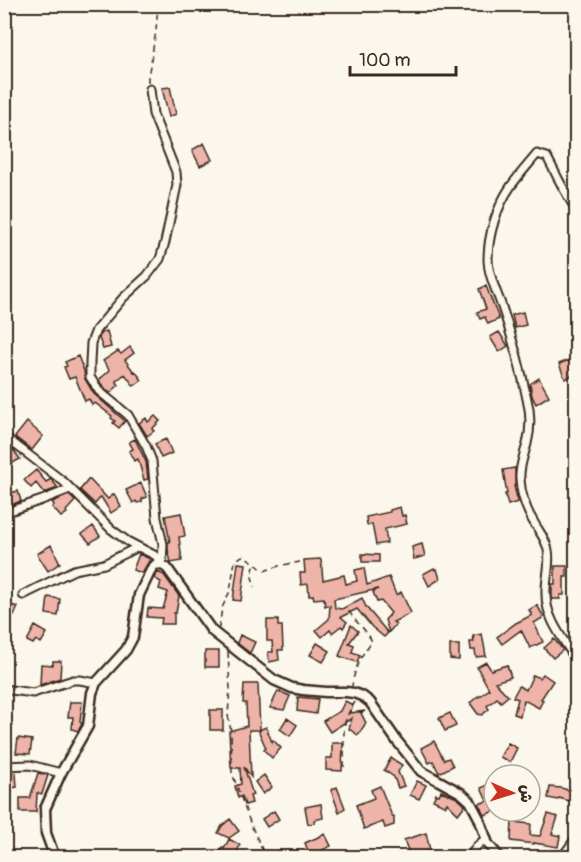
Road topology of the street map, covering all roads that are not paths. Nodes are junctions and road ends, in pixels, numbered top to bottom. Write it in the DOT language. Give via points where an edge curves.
graph roads {
  1 [pos="150,89"];
  2 [pos="576,210"];
  3 [pos="4,436"];
  4 [pos="70,489"];
  5 [pos="4,513"];
  6 [pos="138,547"];
  7 [pos="162,565"];
  8 [pos="23,595"];
  9 [pos="576,660"];
  10 [pos="96,682"];
  11 [pos="4,689"];
  12 [pos="4,766"];
  13 [pos="61,773"];
  14 [pos="576,838"];
  15 [pos="486,839"];
  16 [pos="55,858"];
  17 [pos="470,858"];
  18 [pos="500,858"];
  19 [pos="564,858"];
  1 -- 7 [label="street" via="153,114 176,172 177,185 160,259 96,330 91,343 90,377 99,391 128,415 152,461 163,544"];
  2 -- 9 [label="street" via="547,157 537,154 502,203 488,261 530,413 520,470 523,498 549,551 548,610"];
  3 -- 4 [label="street"];
  4 -- 5 [label="street"];
  4 -- 6 [label="street" via="111,529"];
  6 -- 7 [label="street" via="156,556"];
  6 -- 8 [label="street" via="104,564 74,570"];
  7 -- 10 [label="street" via="152,568 142,585 134,637"];
  7 -- 15 [label="street" via="212,631 274,680 292,688 351,693 370,702 421,771 471,801"];
  10 -- 11 [label="street" via="73,680 33,693"];
  10 -- 13 [label="street" via="88,726"];
  12 -- 13 [label="street" via="30,765"];
  13 -- 16 [label="street" via="45,808 46,832"];
  14 -- 19 [label="street"];
  15 -- 17 [label="street"];
  15 -- 18 [label="street"];
}
